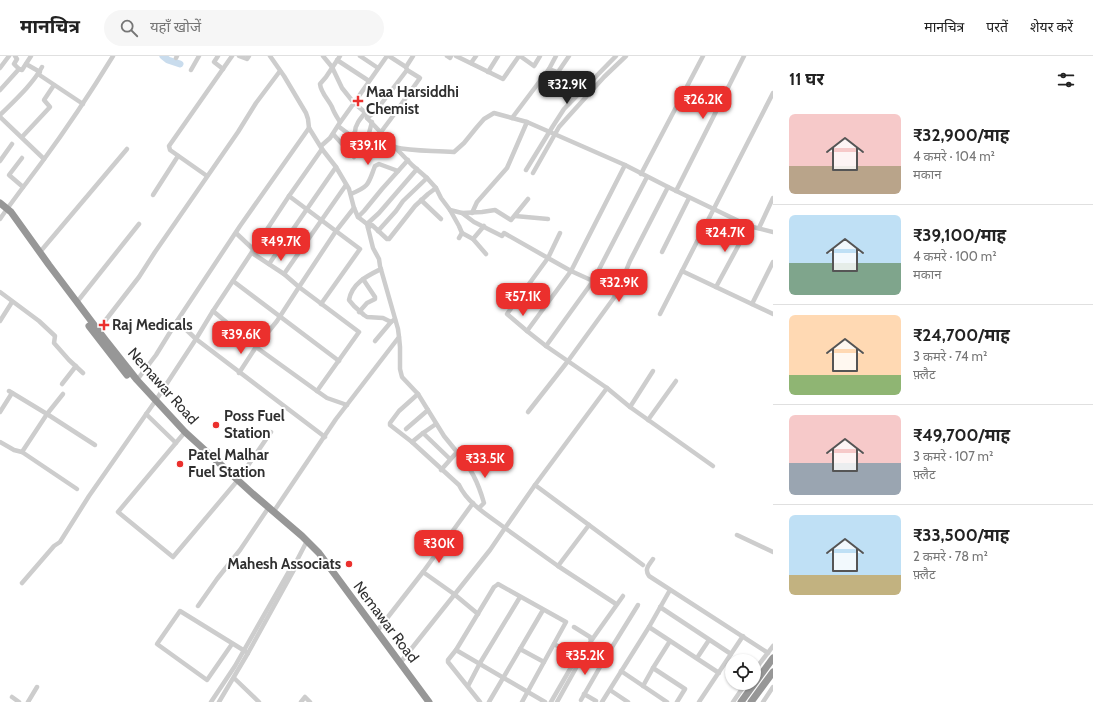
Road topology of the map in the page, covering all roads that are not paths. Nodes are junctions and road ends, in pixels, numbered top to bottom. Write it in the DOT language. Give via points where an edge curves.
graph roads {
  1 [pos="9,56"];
  2 [pos="15,56"];
  3 [pos="31,56"];
  4 [pos="113,56"];
  5 [pos="199,56"];
  6 [pos="218,56"];
  7 [pos="232,56"];
  8 [pos="239,56"];
  9 [pos="249,56"];
  10 [pos="270,56"];
  11 [pos="323,56"];
  12 [pos="360,56"];
  13 [pos="388,56"];
  14 [pos="412,56"];
  15 [pos="447,56"];
  16 [pos="451,56"];
  17 [pos="456,56"];
  18 [pos="476,56"];
  19 [pos="498,56"];
  20 [pos="520,56"];
  21 [pos="540,56"];
  22 [pos="556,56"];
  23 [pos="569,56"];
  24 [pos="616,56"];
  25 [pos="626,56"];
  26 [pos="703,56"];
  27 [pos="744,56"];
  28 [pos="339,58"];
  29 [pos="471,63"];
  30 [pos="26,64"];
  31 [pos="42,67"];
  32 [pos="332,67"];
  33 [pos="0,68"];
  34 [pos="378,68"];
  35 [pos="19,69"];
  36 [pos="223,69"];
  37 [pos="406,69"];
  38 [pos="549,69"];
  39 [pos="191,70"];
  40 [pos="280,71"];
  41 [pos="488,72"];
  42 [pos="39,73"];
  43 [pos="369,81"];
  44 [pos="54,85"];
  45 [pos="0,90"];
  46 [pos="773,93"];
  47 [pos="354,103"];
  48 [pos="83,104"];
  49 [pos="0,116"];
  50 [pos="368,118"];
  51 [pos="512,118"];
  52 [pos="527,122"];
  53 [pos="339,124"];
  54 [pos="309,128"];
  55 [pos="381,132"];
  56 [pos="549,132"];
  57 [pos="333,134"];
  58 [pos="555,134"];
  59 [pos="22,137"];
  60 [pos="351,137"];
  61 [pos="12,144"];
  62 [pos="394,147"];
  63 [pos="322,148"];
  64 [pos="127,149"];
  65 [pos="360,151"];
  66 [pos="178,156"];
  67 [pos="22,158"];
  68 [pos="44,159"];
  69 [pos="408,160"];
  70 [pos="0,161"];
  71 [pos="625,165"];
  72 [pos="336,167"];
  73 [pos="417,169"];
  74 [pos="526,170"];
  75 [pos="398,172"];
  76 [pos="533,174"];
  77 [pos="641,174"];
  78 [pos="207,176"];
  79 [pos="647,177"];
  80 [pos="427,178"];
  81 [pos="346,185"];
  82 [pos="23,187"];
  83 [pos="668,187"];
  84 [pos="436,188"];
  85 [pos="676,191"];
  86 [pos="350,194"];
  87 [pos="153,195"];
  88 [pos="289,196"];
  89 [pos="689,198"];
  90 [pos="773,198"];
  91 [pos="528,199"];
  92 [pos="421,200"];
  93 [pos="0,203"];
  94 [pos="354,208"];
  95 [pos="4,209"];
  96 [pos="306,210"];
  97 [pos="450,210"];
  98 [pos="714,210"];
  99 [pos="462,213"];
  100 [pos="472,213"];
  101 [pos="515,216"];
  102 [pos="358,217"];
  103 [pos="0,219"];
  104 [pos="441,219"];
  105 [pos="548,219"];
  106 [pos="322,221"];
  107 [pos="139,224"];
  108 [pos="367,226"];
  109 [pos="484,226"];
  110 [pos="749,226"];
  111 [pos="759,228"];
  112 [pos="336,231"];
  113 [pos="378,231"];
  114 [pos="23,232"];
  115 [pos="560,232"];
  116 [pos="773,232"];
  117 [pos="236,233"];
  118 [pos="462,233"];
  119 [pos="459,238"];
  120 [pos="473,239"];
  121 [pos="253,251"];
  122 [pos="40,252"];
  123 [pos="662,252"];
  124 [pos="486,254"];
  125 [pos="548,258"];
  126 [pos="773,262"];
  127 [pos="269,264"];
  128 [pos="381,269"];
  129 [pos="571,271"];
  130 [pos="682,271"];
  131 [pos="284,274"];
  132 [pos="363,278"];
  133 [pos="233,281"];
  134 [pos="593,281"];
  135 [pos="299,287"];
  136 [pos="716,287"];
  137 [pos="0,292"];
  138 [pos="616,295"];
  139 [pos="12,302"];
  140 [pos="77,302"];
  141 [pos="321,304"];
  142 [pos="752,304"];
  143 [pos="213,310"];
  144 [pos="359,312"];
  145 [pos="660,314"];
  146 [pos="773,314"];
  147 [pos="280,316"];
  148 [pos="0,321"];
  149 [pos="393,321"];
  150 [pos="177,322"];
  151 [pos="98,330"];
  152 [pos="526,331"];
  153 [pos="399,337"];
  154 [pos="196,339"];
  155 [pos="375,341"];
  156 [pos="104,342"];
  157 [pos="546,346"];
  158 [pos="256,347"];
  159 [pos="339,361"];
  160 [pos="568,361"];
  161 [pos="76,366"];
  162 [pos="653,371"];
  163 [pos="83,373"];
  164 [pos="239,373"];
  165 [pos="137,380"];
  166 [pos="676,381"];
  167 [pos="62,384"];
  168 [pos="607,388"];
  169 [pos="317,391"];
  170 [pos="63,394"];
  171 [pos="418,394"];
  172 [pos="154,402"];
  173 [pos="347,405"];
  174 [pos="630,407"];
  175 [pos="428,410"];
  176 [pos="0,412"];
  177 [pos="528,412"];
  178 [pos="47,414"];
  179 [pos="146,414"];
  180 [pos="648,420"];
  181 [pos="436,424"];
  182 [pos="406,429"];
  183 [pos="271,432"];
  184 [pos="423,433"];
  185 [pos="184,434"];
  186 [pos="325,437"];
  187 [pos="0,442"];
  188 [pos="412,442"];
  189 [pos="176,443"];
  190 [pos="95,445"];
  191 [pos="22,452"];
  192 [pos="457,452"];
  193 [pos="450,459"];
  194 [pos="713,466"];
  195 [pos="441,470"];
  196 [pos="237,481"];
  197 [pos="535,485"];
  198 [pos="77,489"];
  199 [pos="473,503"];
  200 [pos="479,508"];
  201 [pos="271,511"];
  202 [pos="589,525"];
  203 [pos="505,528"];
  204 [pos="737,535"];
  205 [pos="306,542"];
  206 [pos="773,552"];
  207 [pos="653,559"];
  208 [pos="643,565"];
  209 [pos="558,566"];
  210 [pos="423,572"];
  211 [pos="22,583"];
  212 [pos="670,590"];
  213 [pos="454,594"];
  214 [pos="623,596"];
  215 [pos="520,597"];
  216 [pos="616,604"];
  217 [pos="198,606"];
  218 [pos="638,606"];
  219 [pos="660,607"];
  220 [pos="544,610"];
  221 [pos="478,614"];
  222 [pos="574,627"];
  223 [pos="648,627"];
  224 [pos="377,631"];
  225 [pos="743,636"];
  226 [pos="709,640"];
  227 [pos="591,641"];
  228 [pos="670,641"];
  229 [pos="232,644"];
  230 [pos="554,644"];
  231 [pos="773,646"];
  232 [pos="520,649"];
  233 [pos="456,650"];
  234 [pos="586,650"];
  235 [pos="246,652"];
  236 [pos="731,654"];
  237 [pos="770,655"];
  238 [pos="696,658"];
  239 [pos="581,659"];
  240 [pos="604,660"];
  241 [pos="544,662"];
  242 [pos="400,663"];
  243 [pos="480,664"];
  244 [pos="573,664"];
  245 [pos="725,664"];
  246 [pos="761,664"];
  247 [pos="653,668"];
  248 [pos="621,671"];
  249 [pos="773,672"];
  250 [pos="719,673"];
  251 [pos="234,678"];
  252 [pos="504,678"];
  253 [pos="468,686"];
  254 [pos="643,686"];
  255 [pos="37,687"];
  256 [pos="773,687"];
  257 [pos="610,690"];
  258 [pos="741,690"];
  259 [pos="528,691"];
  260 [pos="584,694"];
  261 [pos="12,697"];
  262 [pos="581,700"];
  263 [pos="596,700"];
  264 [pos="19,702"];
  265 [pos="28,702"];
  266 [pos="211,702"];
  267 [pos="219,702"];
  268 [pos="259,702"];
  269 [pos="301,702"];
  270 [pos="310,702"];
  271 [pos="424,702"];
  272 [pos="429,702"];
  273 [pos="480,702"];
  274 [pos="489,702"];
  275 [pos="522,702"];
  276 [pos="546,702"];
  277 [pos="551,702"];
  278 [pos="557,702"];
  279 [pos="602,702"];
  280 [pos="627,702"];
  281 [pos="667,702"];
  282 [pos="677,702"];
  283 [pos="700,702"];
  284 [pos="732,702"];
  285 [pos="741,702"];
  286 [pos="751,702"];
  287 [pos="763,702"];
  1 -- 33 [label="street"];
  2 -- 35 [label="street" via="17,58 14,64"];
  3 -- 30 [label="street"];
  4 -- 48 [label="street"];
  5 -- 39 [label="street"];
  6 -- 36 [label="street" via="214,62"];
  7 -- 36 [label="street"];
  8 -- 9 [label="street" via="245,59"];
  10 -- 40 [label="street"];
  11 -- 32 [label="street"];
  12 -- 34 [label="street"];
  13 -- 34 [label="street"];
  13 -- 37 [label="street"];
  14 -- 37 [label="street"];
  15 -- 16 [label="street"];
  17 -- 29 [label="street"];
  18 -- 29 [label="street"];
  19 -- 41 [label="street"];
  20 -- 21 [label="street" via="534,66"];
  20 -- 41 [label="street" via="503,79"];
  22 -- 38 [label="street"];
  23 -- 38 [label="street" via="558,72"];
  24 -- 56 [label="street" via="564,109"];
  25 -- 58 [label="street" via="580,102"];
  26 -- 77 [label="street"];
  27 -- 85 [label="street"];
  28 -- 32 [label="street"];
  28 -- 43 [label="street"];
  29 -- 41 [label="street"];
  30 -- 35 [label="street" via="22,70"];
  30 -- 42 [label="street"];
  31 -- 42 [label="street"];
  32 -- 47 [label="street" via="342,88"];
  32 -- 53 [label="street" via="320,86"];
  34 -- 43 [label="street"];
  35 -- 45 [label="street"];
  36 -- 66 [label="street" via="169,146"];
  37 -- 50 [label="street"];
  37 -- 55 [label="street" via="420,78"];
  38 -- 51 [label="street"];
  40 -- 54 [label="street" via="306,113"];
  40 -- 78 [label="street"];
  42 -- 44 [label="street"];
  42 -- 49 [label="street"];
  43 -- 47 [label="street"];
  44 -- 48 [label="street"];
  44 -- 59 [label="street" via="44,100 50,107"];
  46 -- 98 [label="street"];
  47 -- 50 [label="street"];
  47 -- 53 [label="street"];
  48 -- 68 [label="street"];
  49 -- 59 [label="street"];
  50 -- 55 [label="street"];
  50 -- 60 [label="street" via="358,123"];
  50 -- 65 [label="street" via="371,151 369,158"];
  51 -- 52 [label="street"];
  51 -- 62 [label="street" via="494,113 484,119 454,152"];
  52 -- 56 [label="street"];
  52 -- 100 [label="street" via="506,168 477,202"];
  53 -- 57 [label="street"];
  53 -- 60 [label="street"];
  54 -- 63 [label="street"];
  54 -- 117 [label="street"];
  55 -- 62 [label="street"];
  56 -- 58 [label="street"];
  56 -- 74 [label="street"];
  57 -- 63 [label="street"];
  57 -- 65 [label="street" via="354,156"];
  58 -- 71 [label="street"];
  58 -- 76 [label="street"];
  59 -- 68 [label="street"];
  60 -- 65 [label="street"];
  61 -- 70 [label="street"];
  62 -- 69 [label="street"];
  63 -- 72 [label="street"];
  63 -- 88 [label="street"];
  64 -- 122 [label="street"];
  66 -- 78 [label="street"];
  66 -- 87 [label="street"];
  67 -- 82 [label="street" via="9,176"];
  68 -- 82 [label="street"];
  69 -- 73 [label="street"];
  69 -- 75 [label="street"];
  71 -- 77 [label="street"];
  71 -- 129 [label="street"];
  72 -- 81 [label="street"];
  72 -- 96 [label="street"];
  73 -- 80 [label="street"];
  73 -- 108 [label="street"];
  75 -- 86 [label="street" via="379,164 375,166 369,183 361,190"];
  75 -- 102 [label="street"];
  77 -- 79 [label="street"];
  78 -- 151 [label="street" via="139,277"];
  79 -- 83 [label="street"];
  79 -- 134 [label="street"];
  80 -- 84 [label="street"];
  80 -- 113 [label="street" via="403,201"];
  81 -- 86 [label="street"];
  81 -- 106 [label="street"];
  82 -- 95 [label="street"];
  83 -- 85 [label="street"];
  83 -- 138 [label="street" via="630,261"];
  84 -- 92 [label="street"];
  84 -- 97 [label="street"];
  85 -- 89 [label="street"];
  86 -- 94 [label="street"];
  88 -- 96 [label="street"];
  88 -- 121 [label="street"];
  89 -- 98 [label="street"];
  89 -- 123 [label="street"];
  90 -- 111 [label="street"];
  91 -- 101 [label="street"];
  92 -- 104 [label="street"];
  92 -- 113 [label="street" via="389,239"];
  93 -- 95 [label="highway, Nemawar Road"];
  94 -- 102 [label="street"];
  94 -- 112 [label="street"];
  95 -- 103 [label="street"];
  95 -- 114 [label="highway, Nemawar Road" via="11,212"];
  96 -- 106 [label="street"];
  96 -- 127 [label="street"];
  97 -- 99 [label="street"];
  97 -- 118 [label="street"];
  98 -- 110 [label="street"];
  98 -- 130 [label="street"];
  99 -- 100 [label="street"];
  99 -- 109 [label="street"];
  100 -- 101 [label="street" via="495,210 511,220"];
  101 -- 105 [label="street"];
  102 -- 108 [label="street"];
  106 -- 112 [label="street"];
  106 -- 131 [label="street"];
  107 -- 140 [label="street"];
  108 -- 113 [label="street" via="372,225"];
  108 -- 128 [label="street"];
  109 -- 120 [label="street"];
  109 -- 125 [label="street" via="502,236 504,233"];
  110 -- 111 [label="street"];
  110 -- 136 [label="street"];
  111 -- 116 [label="street"];
  112 -- 135 [label="street"];
  112 -- 141 [label="street" via="360,249"];
  114 -- 122 [label="highway, Nemawar Road"];
  114 -- 156 [label="highway, Nemawar Road"];
  115 -- 125 [label="street"];
  117 -- 121 [label="street"];
  117 -- 150 [label="street"];
  118 -- 119 [label="street"];
  118 -- 120 [label="street"];
  120 -- 124 [label="street"];
  121 -- 127 [label="street"];
  121 -- 133 [label="street"];
  122 -- 140 [label="highway, Nemawar Road"];
  125 -- 129 [label="street"];
  125 -- 152 [label="street" via="507,314"];
  126 -- 142 [label="street"];
  127 -- 131 [label="street"];
  128 -- 132 [label="street"];
  128 -- 149 [label="street"];
  129 -- 134 [label="street"];
  129 -- 152 [label="street"];
  130 -- 136 [label="street"];
  130 -- 145 [label="street"];
  131 -- 135 [label="street"];
  132 -- 144 [label="street" via="349,298"];
  132 -- 144 [label="street" via="375,297"];
  133 -- 143 [label="street"];
  133 -- 147 [label="street"];
  134 -- 138 [label="street"];
  134 -- 157 [label="street"];
  135 -- 141 [label="street"];
  135 -- 147 [label="street"];
  136 -- 142 [label="street"];
  137 -- 139 [label="street"];
  138 -- 160 [label="street"];
  139 -- 148 [label="street"];
  139 -- 161 [label="street" via="55,336 54,343"];
  140 -- 151 [label="highway, Nemawar Road"];
  141 -- 159 [label="street" via="359,332"];
  142 -- 146 [label="street"];
  143 -- 154 [label="street"];
  143 -- 158 [label="street"];
  144 -- 149 [label="street"];
  147 -- 158 [label="street"];
  147 -- 159 [label="street"];
  149 -- 153 [label="street"];
  149 -- 155 [label="street"];
  150 -- 154 [label="street"];
  150 -- 165 [label="street"];
  151 -- 156 [label="highway, Nemawar Road"];
  152 -- 157 [label="street"];
  153 -- 171 [label="street" via="400,372"];
  153 -- 173 [label="street"];
  154 -- 164 [label="street"];
  154 -- 172 [label="street"];
  156 -- 165 [label="highway, Nemawar Road"];
  156 -- 172 [label="highway, Nemawar Road" via="121,367"];
  157 -- 160 [label="street"];
  158 -- 164 [label="street"];
  158 -- 169 [label="street"];
  159 -- 169 [label="street"];
  160 -- 168 [label="street"];
  160 -- 177 [label="street"];
  161 -- 163 [label="street"];
  161 -- 167 [label="street"];
  162 -- 174 [label="street"];
  164 -- 186 [label="street"];
  165 -- 172 [label="highway, Nemawar Road"];
  166 -- 180 [label="street"];
  168 -- 174 [label="street"];
  168 -- 197 [label="street"];
  169 -- 173 [label="street" via="327,398"];
  170 -- 178 [label="street"];
  171 -- 175 [label="street"];
  171 -- 188 [label="street" via="389,424"];
  172 -- 179 [label="street"];
  172 -- 185 [label="highway, Nemawar Road"];
  173 -- 186 [label="street"];
  174 -- 180 [label="street"];
  175 -- 181 [label="street"];
  175 -- 182 [label="street"];
  176 -- 178 [label="street" via="11,392"];
  178 -- 190 [label="street"];
  178 -- 191 [label="street"];
  179 -- 189 [label="street"];
  179 -- 211 [label="street" via="60,542"];
  180 -- 194 [label="street"];
  181 -- 184 [label="street"];
  181 -- 192 [label="street"];
  183 -- 196 [label="street"];
  184 -- 188 [label="street"];
  184 -- 193 [label="street"];
  185 -- 189 [label="street"];
  185 -- 196 [label="highway, Nemawar Road"];
  186 -- 201 [label="street"];
  187 -- 191 [label="street"];
  188 -- 195 [label="street"];
  189 -- 196 [label="street" via="118,512 173,557"];
  191 -- 198 [label="street"];
  192 -- 193 [label="street"];
  192 -- 200 [label="street" via="474,475 481,491 484,503"];
  193 -- 195 [label="street"];
  195 -- 199 [label="street" via="459,485"];
  196 -- 201 [label="highway, Nemawar Road"];
  197 -- 202 [label="street"];
  197 -- 203 [label="street"];
  199 -- 200 [label="street"];
  199 -- 210 [label="street"];
  200 -- 203 [label="street"];
  201 -- 205 [label="highway, Nemawar Road"];
  201 -- 217 [label="street"];
  202 -- 208 [label="street"];
  202 -- 209 [label="street"];
  203 -- 209 [label="street"];
  203 -- 213 [label="street"];
  204 -- 206 [label="street"];
  205 -- 224 [label="highway, Nemawar Road" via="319,554"];
  205 -- 235 [label="street"];
  205 -- 271 [label="highway, Nemawar Road"];
  207 -- 212 [label="street" via="647,573"];
  209 -- 216 [label="street"];
  210 -- 213 [label="street"];
  210 -- 224 [label="street"];
  212 -- 219 [label="street"];
  212 -- 225 [label="street"];
  213 -- 221 [label="street"];
  213 -- 242 [label="street"];
  214 -- 227 [label="street"];
  215 -- 220 [label="street"];
  215 -- 221 [label="street" via="496,585"];
  215 -- 243 [label="street"];
  218 -- 240 [label="street"];
  219 -- 223 [label="street"];
  219 -- 226 [label="street"];
  220 -- 230 [label="street" via="566,622"];
  220 -- 232 [label="street"];
  221 -- 233 [label="street"];
  222 -- 227 [label="street" via="590,637"];
  223 -- 228 [label="street"];
  223 -- 248 [label="street"];
  224 -- 242 [label="highway, Nemawar Road"];
  225 -- 236 [label="street"];
  225 -- 237 [label="street"];
  226 -- 236 [label="street"];
  226 -- 238 [label="street"];
  227 -- 234 [label="street"];
  228 -- 238 [label="street"];
  228 -- 247 [label="street"];
  229 -- 229 [label="street" via="180,611 157,644 207,680"];
  229 -- 235 [label="street"];
  230 -- 239 [label="street"];
  230 -- 241 [label="street"];
  231 -- 237 [label="street"];
  232 -- 241 [label="street"];
  232 -- 252 [label="street"];
  233 -- 243 [label="street"];
  233 -- 253 [label="street" via="448,662"];
  234 -- 239 [label="street"];
  234 -- 240 [label="street"];
  235 -- 251 [label="street"];
  235 -- 266 [label="street"];
  237 -- 246 [label="street"];
  237 -- 285 [label="highway"];
  238 -- 250 [label="street"];
  239 -- 278 [label="street"];
  240 -- 260 [label="street"];
  241 -- 259 [label="street"];
  242 -- 272 [label="highway, Nemawar Road"];
  243 -- 252 [label="street"];
  243 -- 253 [label="street"];
  244 -- 277 [label="street"];
  245 -- 250 [label="street"];
  247 -- 254 [label="street"];
  247 -- 282 [label="street" via="685,689"];
  248 -- 254 [label="street"];
  248 -- 257 [label="street"];
  249 -- 286 [label="highway"];
  250 -- 283 [label="street"];
  251 -- 267 [label="street"];
  251 -- 268 [label="street"];
  252 -- 259 [label="street"];
  252 -- 274 [label="street"];
  253 -- 273 [label="street"];
  254 -- 281 [label="street"];
  255 -- 265 [label="street"];
  256 -- 287 [label="street"];
  257 -- 279 [label="street"];
  257 -- 280 [label="street"];
  258 -- 284 [label="street"];
  259 -- 275 [label="street"];
  259 -- 276 [label="street"];
  260 -- 262 [label="street"];
  260 -- 263 [label="street"];
  261 -- 264 [label="street"];
  269 -- 270 [label="street" via="305,698"];
}
